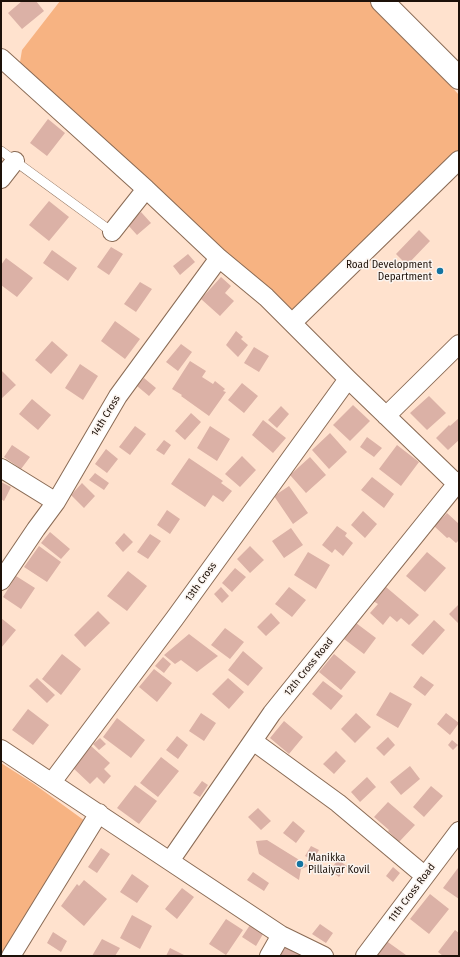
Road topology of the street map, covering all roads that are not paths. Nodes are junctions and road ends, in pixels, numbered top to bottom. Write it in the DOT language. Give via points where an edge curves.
graph roads {
  1 [pos="382,1"];
  2 [pos="1,58"];
  3 [pos="459,78"];
  4 [pos="8,156"];
  5 [pos="459,160"];
  6 [pos="1,179"];
  7 [pos="146,188"];
  8 [pos="112,232"];
  9 [pos="219,258"];
  10 [pos="292,324"];
  11 [pos="459,344"];
  12 [pos="348,379"];
  13 [pos="386,416"];
  14 [pos="1,468"];
  15 [pos="458,483"];
  16 [pos="56,502"];
  17 [pos="1,581"];
  18 [pos="253,741"];
  19 [pos="1,749"];
  20 [pos="52,782"];
  21 [pos="99,814"];
  22 [pos="459,831"];
  23 [pos="170,861"];
  24 [pos="425,876"];
  25 [pos="281,935"];
  26 [pos="11,956"];
  27 [pos="269,956"];
  28 [pos="324,956"];
  29 [pos="365,956"];
  1 -- 3 [label="street"];
  2 -- 7 [label="street"];
  4 -- 6 [label="street"];
  4 -- 8 [label="lane"];
  5 -- 10 [label="street"];
  7 -- 8 [label="street"];
  7 -- 9 [label="street"];
  9 -- 10 [label="street" via="266,297"];
  9 -- 16 [label="street, 14th Cross" via="118,396"];
  10 -- 12 [label="street"];
  11 -- 13 [label="street"];
  12 -- 13 [label="street"];
  12 -- 20 [label="street, 13th Cross" via="175,618"];
  13 -- 15 [label="street"];
  14 -- 16 [label="street"];
  15 -- 18 [label="street, 12th Cross Road" via="272,713"];
  16 -- 17 [label="street, 14th Cross"];
  18 -- 23 [label="street, 12th Cross Road"];
  18 -- 24 [label="street" via="338,802"];
  19 -- 20 [label="street"];
  20 -- 21 [label="street"];
  21 -- 23 [label="street"];
  21 -- 26 [label="street"];
  22 -- 24 [label="street, 11th Cross Road"];
  23 -- 25 [label="street"];
  24 -- 29 [label="street, 11th Cross Road"];
  25 -- 27 [label="street"];
  25 -- 28 [label="street"];
}
